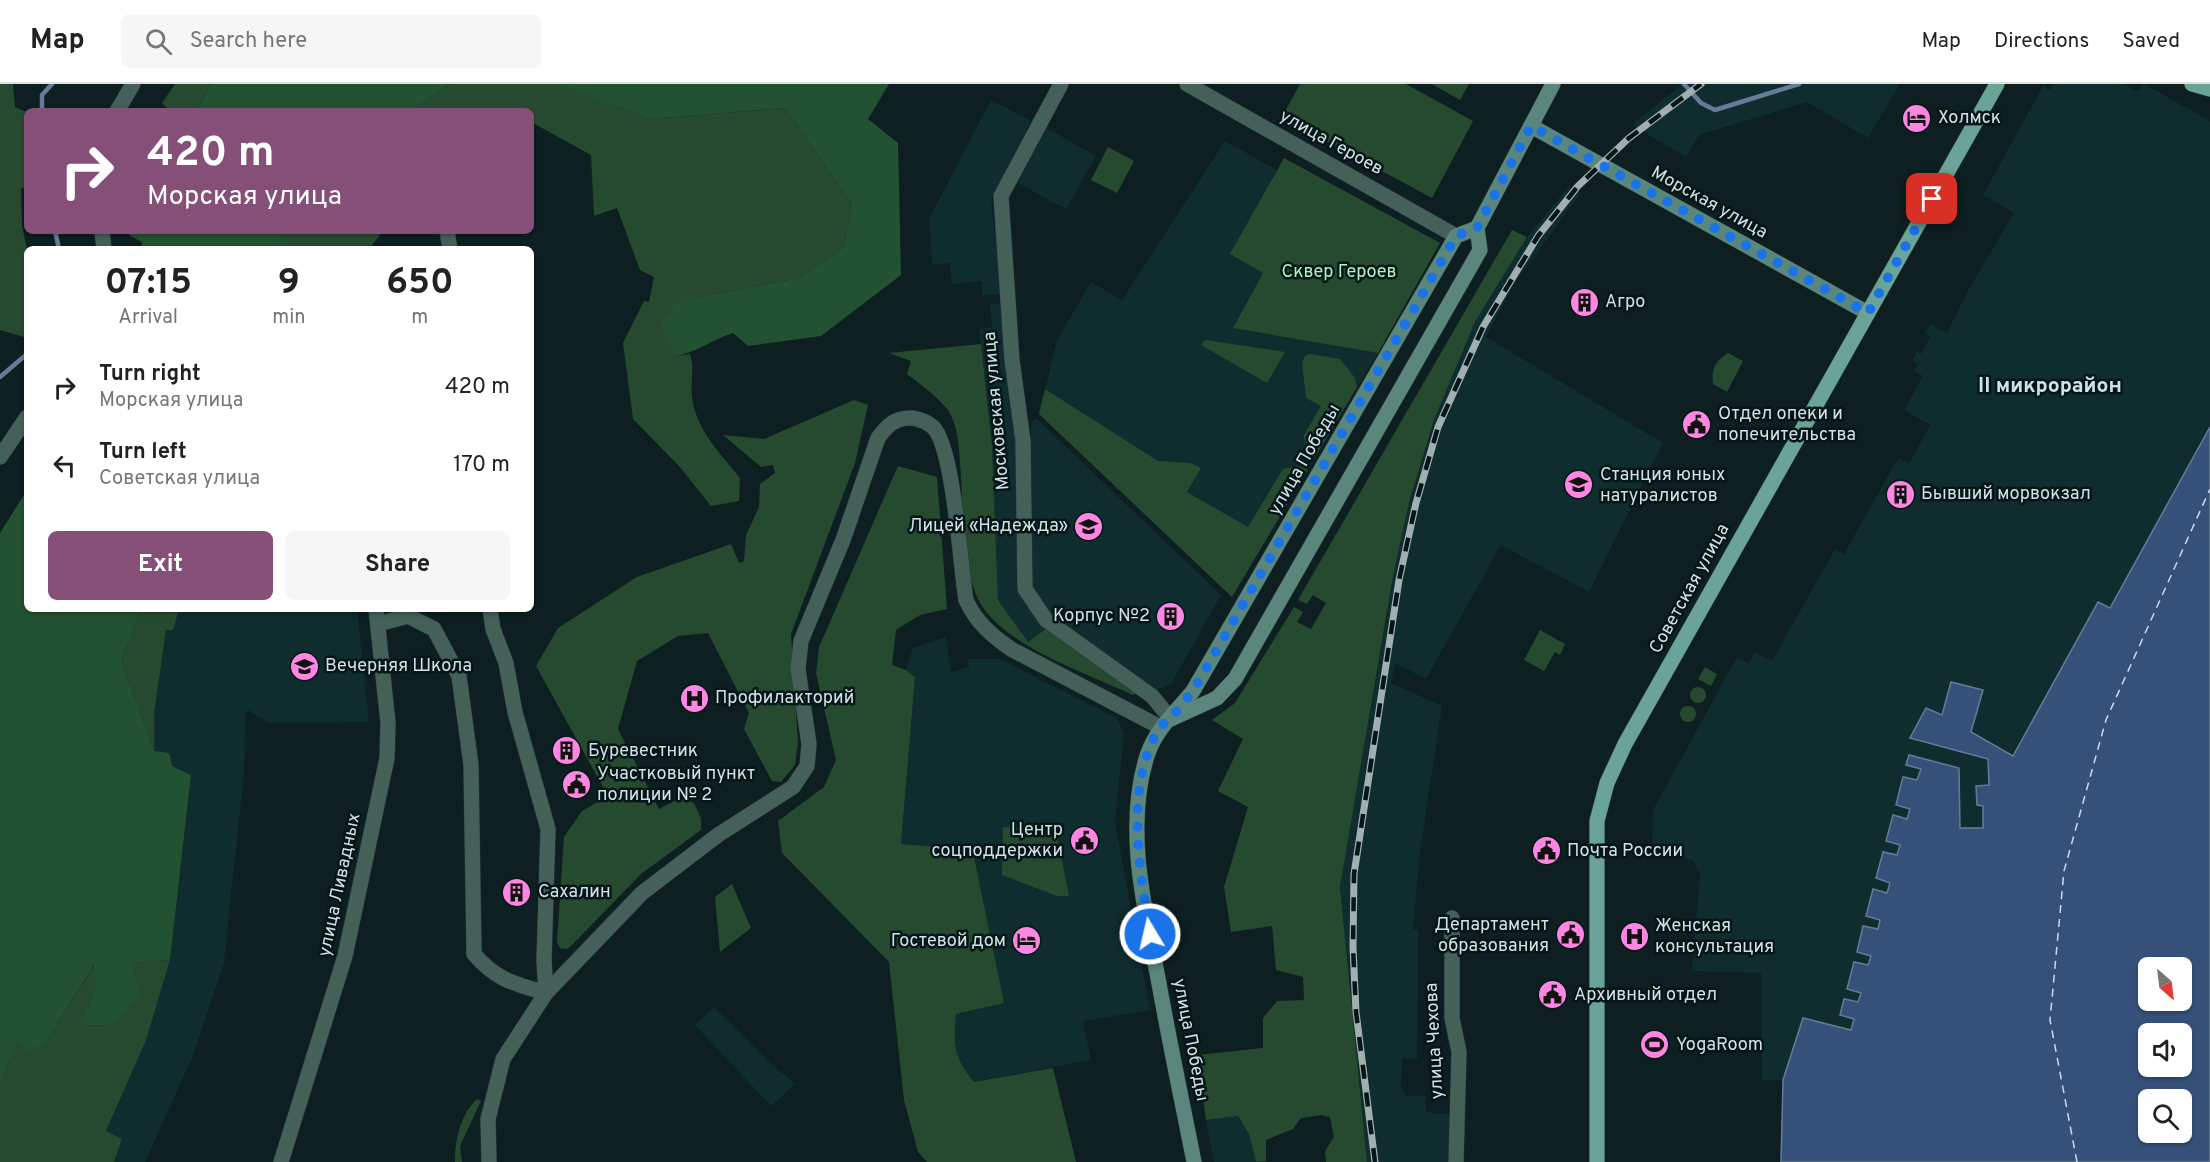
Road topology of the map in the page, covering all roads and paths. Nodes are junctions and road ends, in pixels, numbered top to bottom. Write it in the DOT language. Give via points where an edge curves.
graph roads {
  1 [pos="133,84"];
  2 [pos="1061,84"];
  3 [pos="1187,84"];
  4 [pos="1553,84"];
  5 [pos="1997,84"];
  6 [pos="2192,84"];
  7 [pos="2210,89"];
  8 [pos="119,108"];
  9 [pos="1531,126"];
  10 [pos="1477,228"];
  11 [pos="1456,236"];
  12 [pos="1868,313"];
  13 [pos="24,421"];
  14 [pos="0,457"];
  15 [pos="490,612"];
  16 [pos="377,616"];
  17 [pos="1165,723"];
  18 [pos="1452,918"];
  19 [pos="546,993"];
  20 [pos="281,1162"];
  21 [pos="489,1162"];
  22 [pos="1194,1162"];
  23 [pos="1456,1162"];
  24 [pos="1597,1162"];
  1 -- 8 [label="street"];
  2 -- 17 [label="street, Московская улица" via="1001,196 1012,360 1023,441 1025,589 1046,620 1152,696"];
  3 -- 11 [label="street, улица Героев"];
  4 -- 9 [label="main road"];
  5 -- 12 [label="main road, Советская улица"];
  6 -- 7 [label="main road"];
  9 -- 10 [label="main road"];
  9 -- 12 [label="main road, Морская улица"];
  10 -- 11 [label="main road"];
  10 -- 17 [label="main road" via="1480,250 1235,679 1217,698"];
  11 -- 17 [label="main road, улица Победы" via="1193,691"];
  12 -- 24 [label="main road, Советская улица" via="1607,783 1597,821"];
  13 -- 14 [label="street"];
  15 -- 19 [label="street" via="548,829 543,960"];
  16 -- 19 [label="street" via="408,616 434,629 449,653 459,676 471,765 474,954 489,971 511,983"];
  16 -- 20 [label="street, улица Ливадных" via="388,723 387,758 350,936"];
  17 -- 19 [label="street" via="1011,649 974,617 966,600 941,441 933,427 919,419 903,418 888,425 878,438 843,540 801,641 798,669 809,744 807,766 793,787 718,835 642,893"];
  17 -- 22 [label="main road, улица Победы" via="1148,753 1141,783 1137,824 1140,870"];
  18 -- 23 [label="street, улица Чехова" via="1452,1018 1459,1052"];
  19 -- 21 [label="street" via="503,1059 488,1119"];
}
